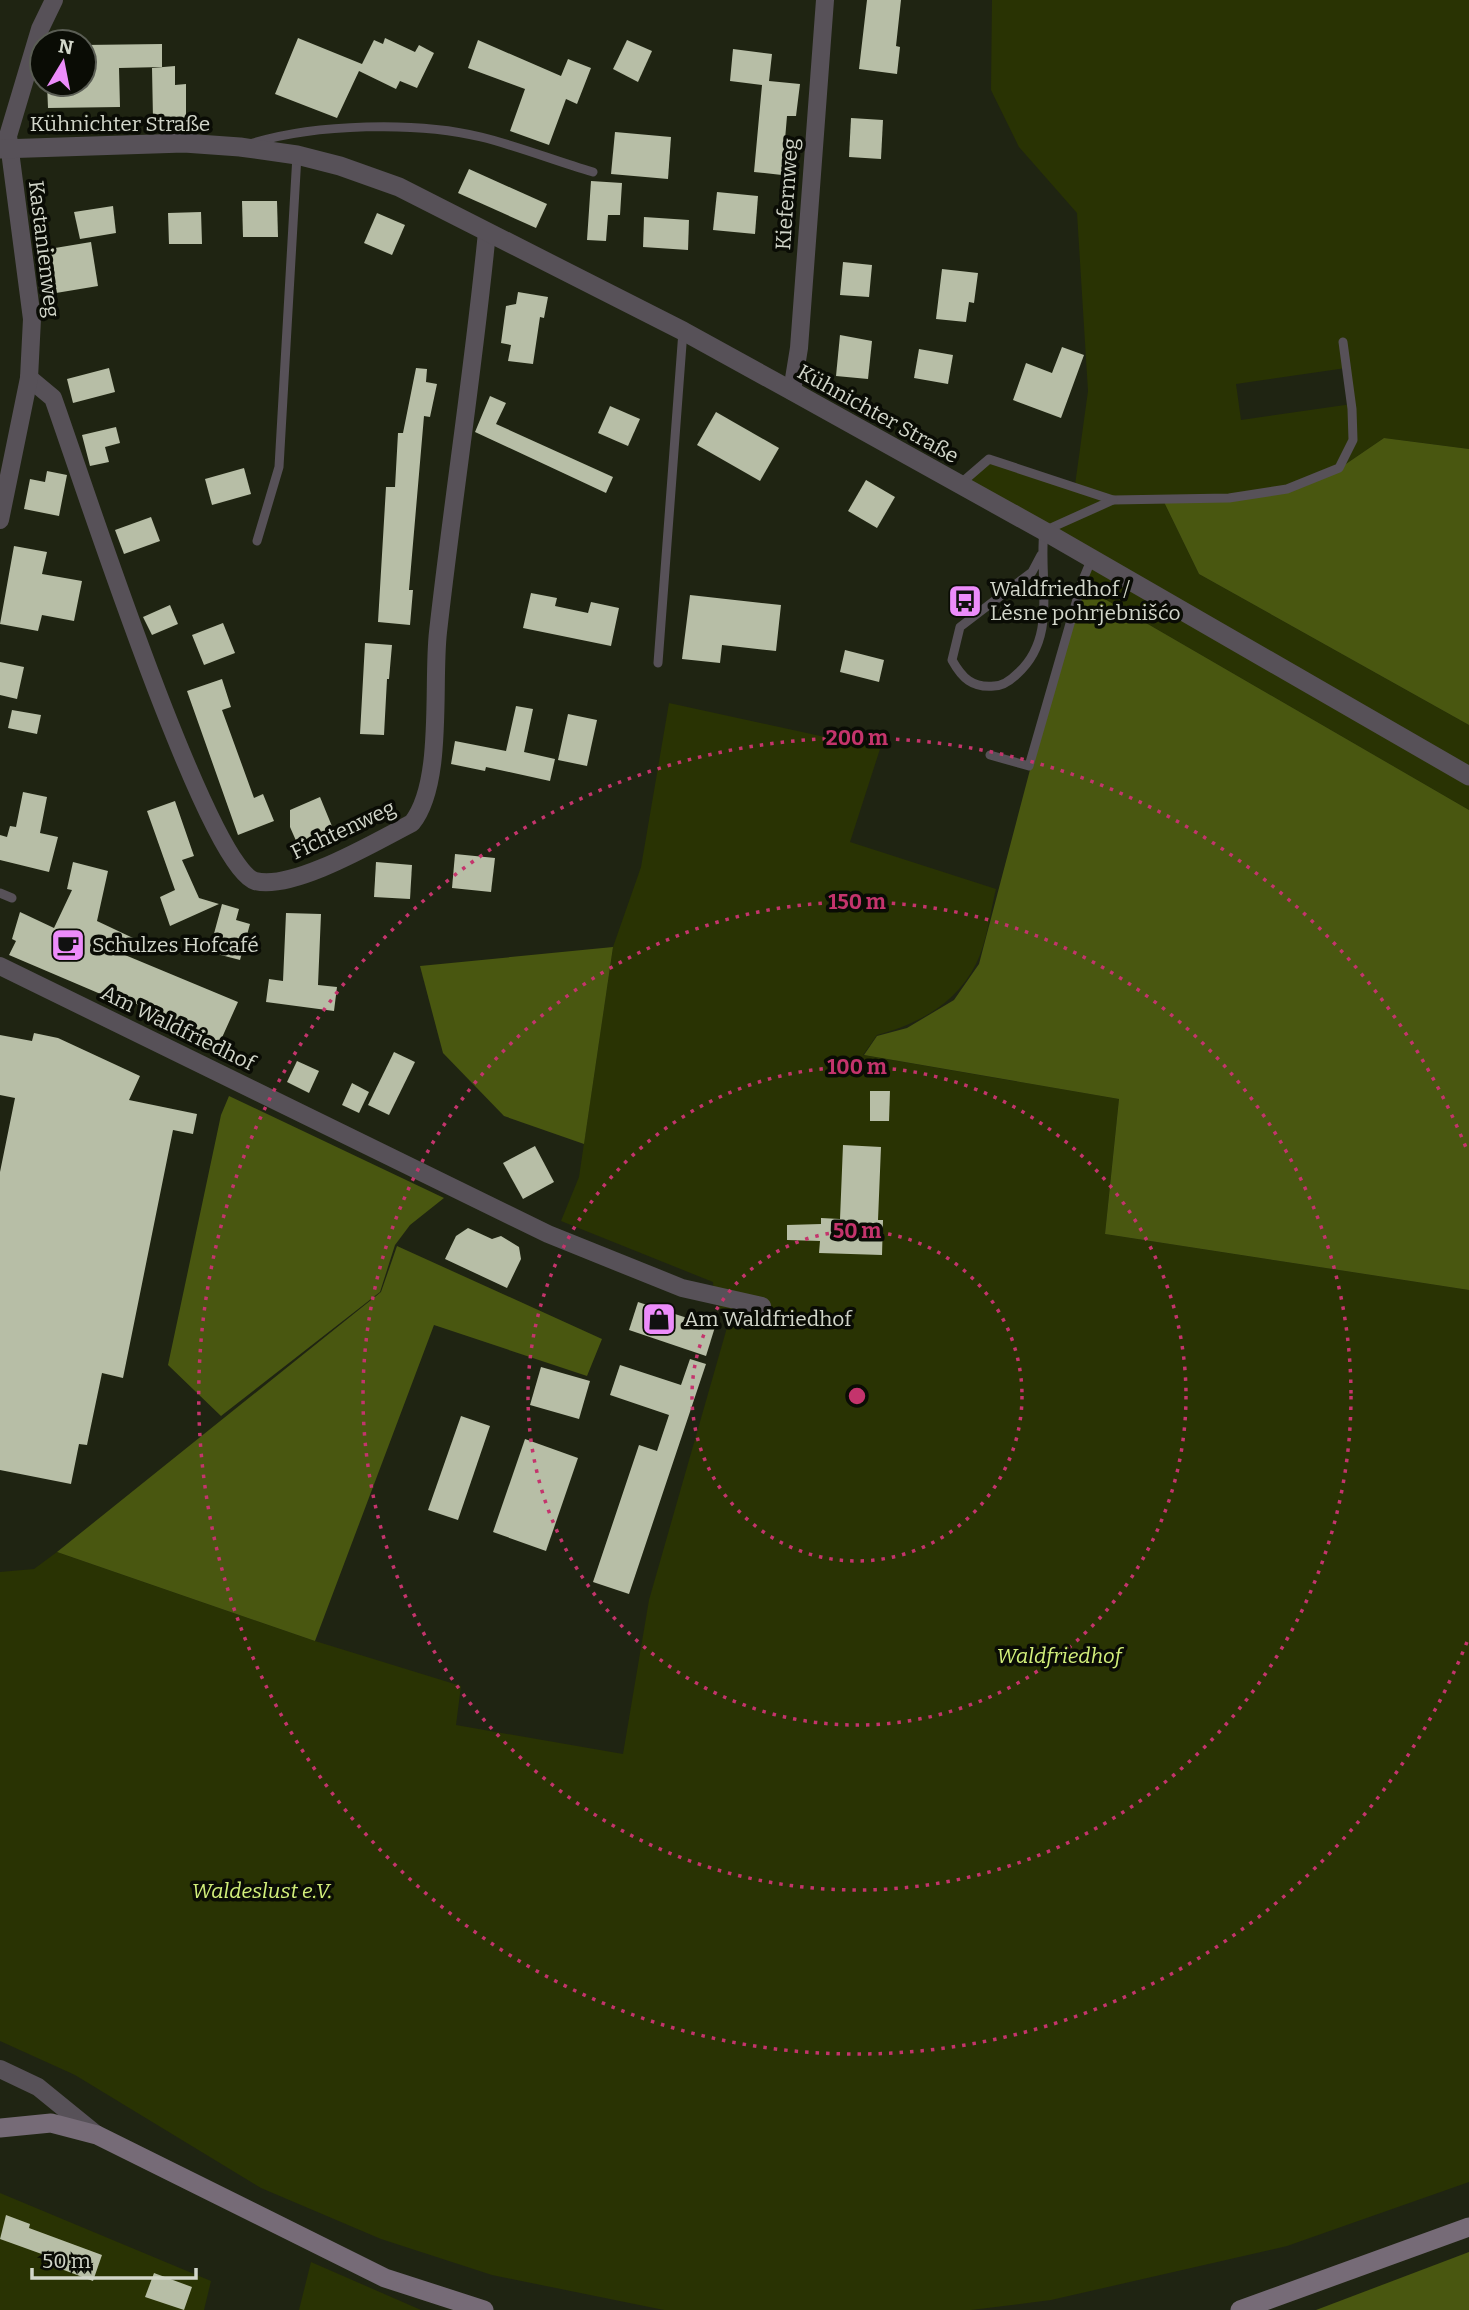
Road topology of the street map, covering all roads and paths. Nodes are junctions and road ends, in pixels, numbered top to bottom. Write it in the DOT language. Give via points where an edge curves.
graph roads {
  1 [pos="54,0"];
  2 [pos="825,0"];
  3 [pos="240,147"];
  4 [pos="4,148"];
  5 [pos="297,155"];
  6 [pos="593,172"];
  7 [pos="487,232"];
  8 [pos="683,331"];
  9 [pos="1343,342"];
  10 [pos="29,378"];
  11 [pos="792,391"];
  12 [pos="958,485"];
  13 [pos="1113,500"];
  14 [pos="0,520"];
  15 [pos="1044,531"];
  16 [pos="257,541"];
  17 [pos="1041,555"];
  18 [pos="1092,558"];
  19 [pos="658,663"];
  20 [pos="990,755"];
  21 [pos="1469,776"];
  22 [pos="0,894"];
  23 [pos="12,898"];
  24 [pos="0,966"];
  25 [pos="762,1306"];
  26 [pos="0,2069"];
  27 [pos="0,2128"];
  28 [pos="97,2135"];
  29 [pos="1469,2227"];
  30 [pos="484,2310"];
  31 [pos="1240,2310"];
  1 -- 4 [label="street, Kastanienweg" via="40,29"];
  2 -- 11 [label="street, Kiefernweg"];
  3 -- 4 [label="street, Kühnichter Straße" via="184,143"];
  3 -- 5 [label="street, Kühnichter Straße"];
  3 -- 6 [label="lane, Kühnichter Straße" via="286,133 440,129 482,137"];
  4 -- 10 [label="street, Kastanienweg" via="32,319"];
  5 -- 7 [label="street, Kühnichter Straße" via="399,187"];
  5 -- 16 [label="lane" via="279,467"];
  7 -- 8 [label="street, Kühnichter Straße"];
  7 -- 10 [label="street, Fichtenweg" via="438,635 430,780 424,809 412,823 298,878 253,880 239,871 224,844 171,731 54,398"];
  8 -- 11 [label="street, Kühnichter Straße"];
  8 -- 19 [label="lane"];
  9 -- 13 [label="lane" via="1353,440 1339,468 1287,489 1229,498"];
  10 -- 14 [label="street, Kastanienweg"];
  11 -- 12 [label="street, Kühnichter Straße"];
  12 -- 13 [label="lane" via="989,459"];
  12 -- 15 [label="street, Kühnichter Straße"];
  13 -- 15 [label="lane"];
  15 -- 17 [label="lane"];
  15 -- 18 [label="street, Kühnichter Straße"];
  17 -- 17 [label="lane" via="1032,572 960,627 952,660 961,676 975,686 997,686 1026,666 1044,618"];
  18 -- 20 [label="lane" via="1029,766"];
  18 -- 21 [label="street, Kühnichter Straße"];
  22 -- 23 [label="lane"];
  24 -- 25 [label="street, Am Waldfriedhof" via="548,1234 682,1288"];
  26 -- 28 [label="street" via="38,2087"];
  27 -- 28 [label="main road" via="51,2123"];
  28 -- 30 [label="main road" via="385,2278"];
  29 -- 31 [label="main road"];
}
